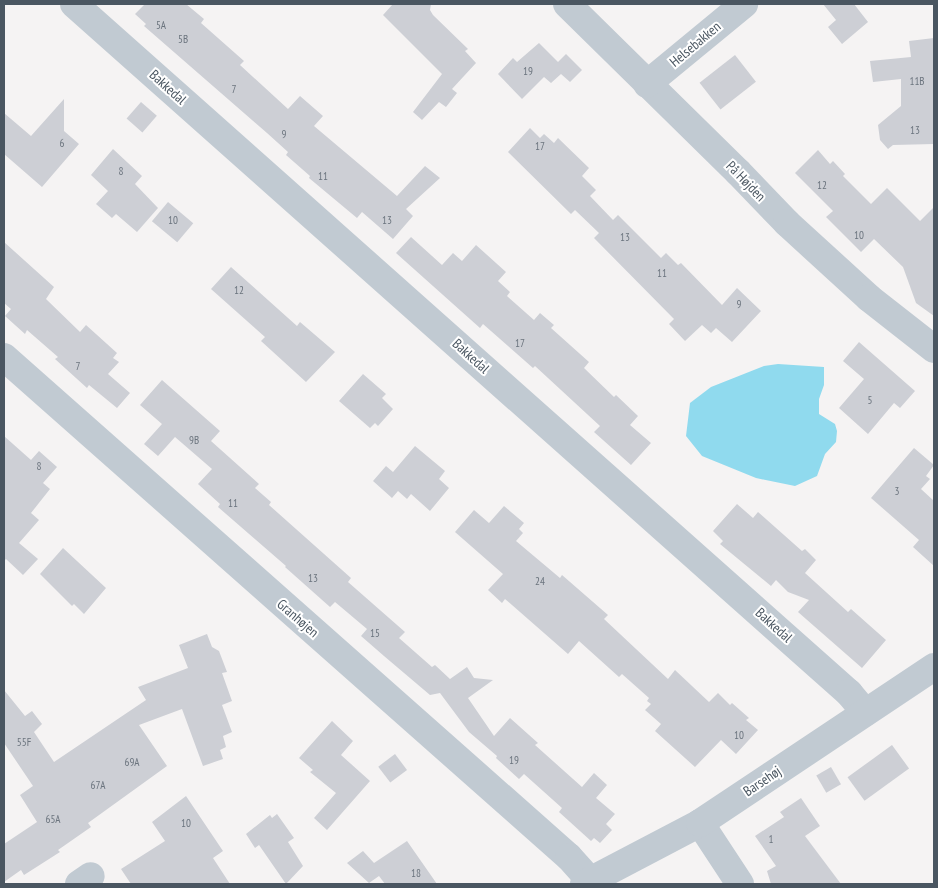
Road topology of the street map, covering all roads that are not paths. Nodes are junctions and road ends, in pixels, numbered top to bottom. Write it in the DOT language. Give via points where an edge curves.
graph roads {
  1 [pos="74,4"];
  2 [pos="567,4"];
  3 [pos="744,4"];
  4 [pos="647,84"];
  5 [pos="934,349"];
  6 [pos="4,357"];
  7 [pos="934,666"];
  8 [pos="865,712"];
  9 [pos="700,823"];
  10 [pos="587,882"];
  11 [pos="740,884"];
  1 -- 8 [label="street, Bakkedal" via="835,680"];
  2 -- 4 [label="street, På Højden"];
  3 -- 4 [label="street, Helsebakken"];
  4 -- 5 [label="street, På Højden" via="868,298"];
  6 -- 10 [label="street, Granhøjen" via="569,857"];
  7 -- 8 [label="street, Barsehøj"];
  8 -- 9 [label="street, Barsehøj"];
  9 -- 10 [label="street, Barsehøj"];
  9 -- 11 [label="street"];
}
